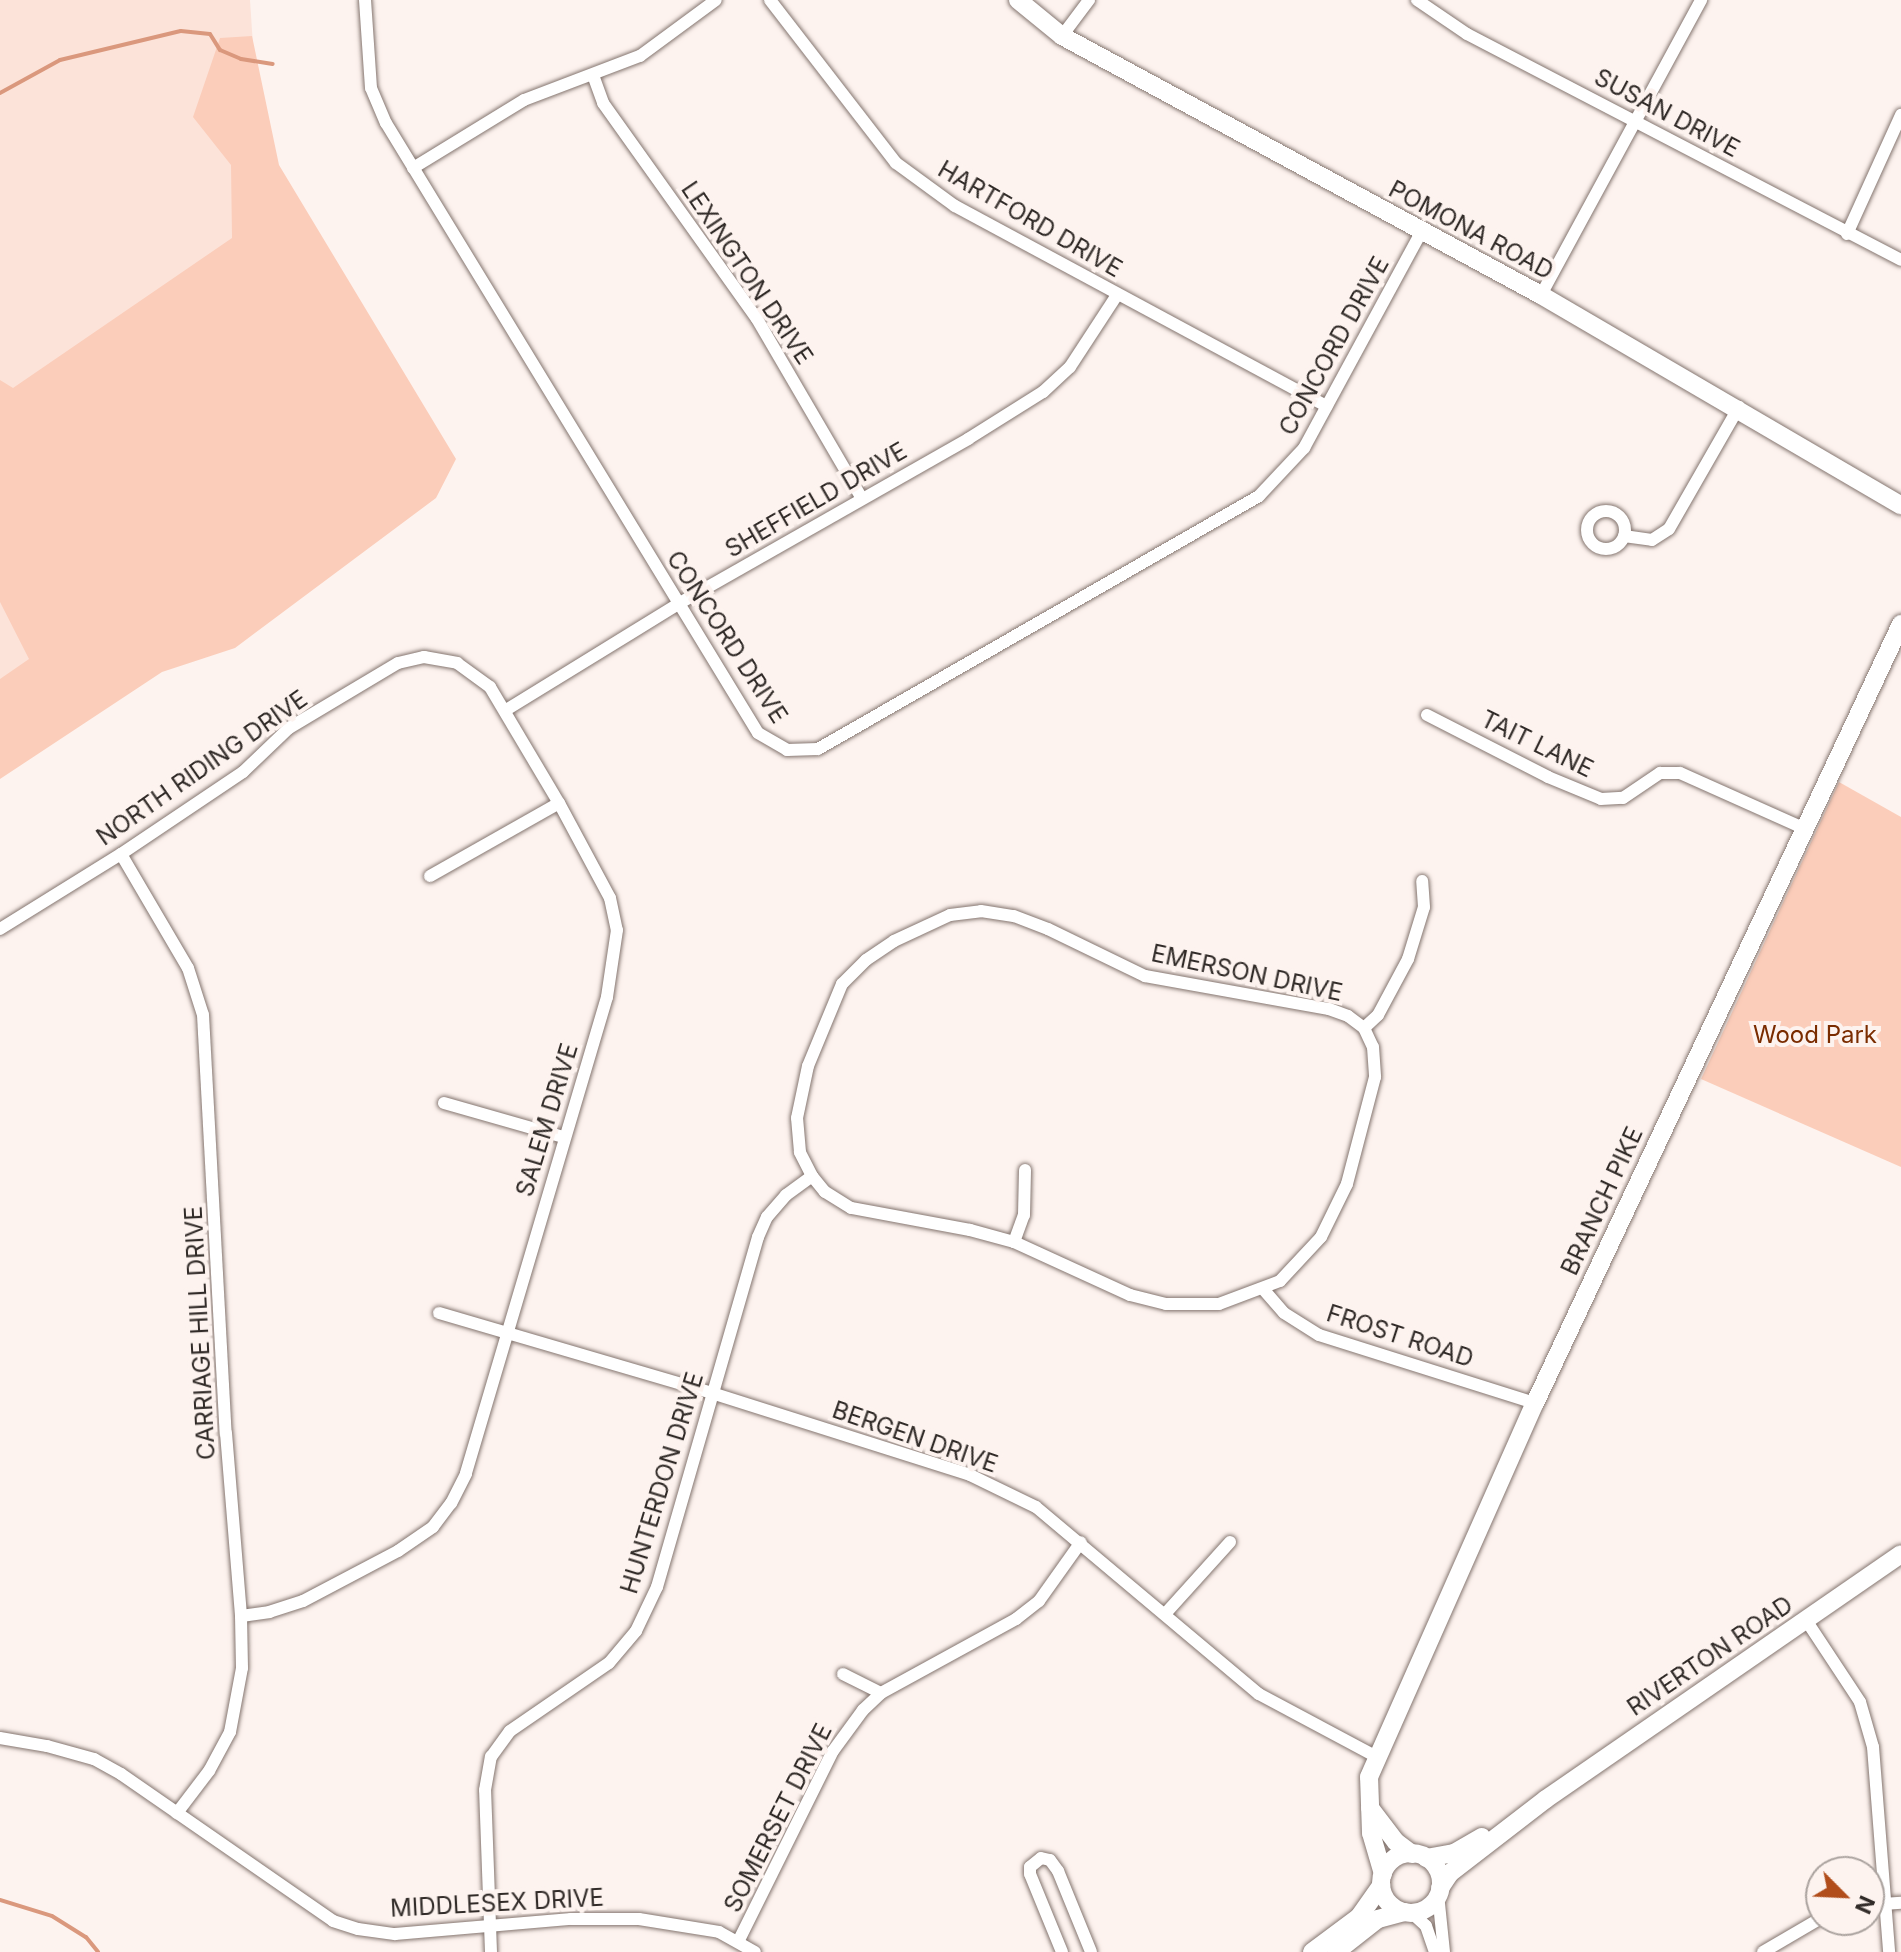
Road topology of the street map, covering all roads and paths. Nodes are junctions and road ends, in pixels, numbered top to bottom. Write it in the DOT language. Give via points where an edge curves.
graph roads {
  1 [pos="365,0"];
  2 [pos="716,0"];
  3 [pos="770,0"];
  4 [pos="1018,0"];
  5 [pos="1089,0"];
  6 [pos="1417,0"];
  7 [pos="1701,0"];
  8 [pos="1062,36"];
  9 [pos="593,75"];
  10 [pos="1901,115"];
  11 [pos="1637,121"];
  12 [pos="413,168"];
  13 [pos="1422,231"];
  14 [pos="1847,234"];
  15 [pos="1901,260"];
  16 [pos="1117,295"];
  17 [pos="1541,295"];
  18 [pos="1327,406"];
  19 [pos="1739,407"];
  20 [pos="862,499"];
  21 [pos="1901,505"];
  22 [pos="1624,536"];
  23 [pos="678,604"];
  24 [pos="1901,624"];
  25 [pos="348,693"];
  26 [pos="506,710"];
  27 [pos="1427,715"];
  28 [pos="559,803"];
  29 [pos="1803,828"];
  30 [pos="121,854"];
  31 [pos="430,876"];
  32 [pos="1422,881"];
  33 [pos="0,929"];
  34 [pos="1364,1028"];
  35 [pos="444,1103"];
  36 [pos="563,1137"];
  37 [pos="1025,1170"];
  38 [pos="812,1176"];
  39 [pos="1014,1242"];
  40 [pos="1264,1290"];
  41 [pos="439,1313"];
  42 [pos="509,1331"];
  43 [pos="712,1393"];
  44 [pos="1535,1403"];
  45 [pos="1081,1542"];
  46 [pos="1230,1542"];
  47 [pos="1901,1554"];
  48 [pos="1165,1614"];
  49 [pos="241,1616"];
  50 [pos="1806,1620"];
  51 [pos="843,1674"];
  52 [pos="881,1693"];
  53 [pos="0,1738"];
  54 [pos="1377,1757"];
  55 [pos="1546,1799"];
  56 [pos="1368,1806"];
  57 [pos="177,1813"];
  58 [pos="1419,1856"];
  59 [pos="1382,1880"];
  60 [pos="1439,1891"];
  61 [pos="1894,1903"];
  62 [pos="1408,1913"];
  63 [pos="489,1925"];
  64 [pos="1805,1927"];
  65 [pos="738,1942"];
  66 [pos="491,1952"];
  67 [pos="755,1952"];
  68 [pos="1062,1952"];
  69 [pos="1091,1952"];
  70 [pos="1312,1952"];
  71 [pos="1336,1952"];
  72 [pos="1435,1952"];
  73 [pos="1444,1952"];
  74 [pos="1763,1952"];
  75 [pos="1889,1952"];
  1 -- 12 [label="street, CONCORD DRIVE" via="371,88"];
  2 -- 9 [label="street" via="640,56"];
  3 -- 16 [label="street, HARTFORD DRIVE" via="896,163 955,206"];
  4 -- 8 [label="street, POMONA ROAD"];
  5 -- 8 [label="street"];
  6 -- 11 [label="street, SUSAN DRIVE" via="1467,34"];
  7 -- 11 [label="street"];
  8 -- 13 [label="street, POMONA ROAD"];
  9 -- 12 [label="street" via="524,100"];
  9 -- 20 [label="street, LEXINGTON DRIVE" via="603,103 757,319"];
  10 -- 14 [label="street"];
  11 -- 14 [label="street, SUSAN DRIVE"];
  11 -- 17 [label="street"];
  12 -- 23 [label="street, CONCORD DRIVE"];
  13 -- 17 [label="street, POMONA ROAD"];
  13 -- 18 [label="street, CONCORD DRIVE"];
  14 -- 15 [label="street, SUSAN DRIVE"];
  16 -- 18 [label="street, HARTFORD DRIVE"];
  16 -- 20 [label="street, SHEFFIELD DRIVE" via="1070,367 1043,392"];
  17 -- 19 [label="street, POMONA ROAD"];
  18 -- 23 [label="street, CONCORD DRIVE" via="1304,448 1259,496 818,749 787,750 758,733"];
  19 -- 21 [label="street, POMONA ROAD"];
  19 -- 22 [label="street" via="1669,529 1652,540"];
  20 -- 23 [label="street, SHEFFIELD DRIVE"];
  23 -- 26 [label="street, SHEFFIELD DRIVE"];
  24 -- 29 [label="street, BRANCH PIKE"];
  25 -- 26 [label="street, SALEM DRIVE" via="398,663 441,658 477,676"];
  25 -- 30 [label="street, NORTH RIDING DRIVE" via="289,728 243,772"];
  26 -- 28 [label="street, SALEM DRIVE"];
  27 -- 29 [label="street, TAIT LANE" via="1601,799 1623,798 1660,773 1680,773"];
  28 -- 31 [label="street"];
  28 -- 36 [label="street, SALEM DRIVE" via="603,882 617,930 607,997"];
  29 -- 44 [label="street, BRANCH PIKE"];
  30 -- 33 [label="street, NORTH RIDING DRIVE"];
  30 -- 49 [label="street, CARRIAGE HILL DRIVE" via="188,968 203,1015"];
  32 -- 34 [label="street" via="1424,907 1408,959 1378,1015"];
  34 -- 38 [label="street, EMERSON DRIVE" via="1329,1009 1145,976 1014,916 981,911 950,915 866,960 833,999 808,1066 797,1118 800,1152"];
  34 -- 40 [label="street, EMERSON DRIVE" via="1373,1047 1375,1077 1347,1184 1321,1237 1291,1271"];
  35 -- 36 [label="street"];
  36 -- 42 [label="street, SALEM DRIVE"];
  37 -- 39 [label="street" via="1024,1215"];
  38 -- 39 [label="street, EMERSON DRIVE" via="825,1192 851,1208"];
  38 -- 43 [label="street, HUNTERDON DRIVE" via="767,1217"];
  39 -- 40 [label="street, EMERSON DRIVE" via="1130,1295 1166,1304 1219,1304"];
  40 -- 44 [label="street, FROST ROAD" via="1284,1313 1319,1335"];
  41 -- 42 [label="street, BERGEN DRIVE"];
  42 -- 43 [label="street, BERGEN DRIVE"];
  42 -- 49 [label="street, SALEM DRIVE" via="466,1474 433,1527 303,1601"];
  43 -- 45 [label="street, BERGEN DRIVE" via="970,1475 1036,1507"];
  43 -- 63 [label="street, HUNTERDON DRIVE" via="657,1587 636,1631 609,1663 510,1731 491,1757 485,1790"];
  44 -- 54 [label="street, BRANCH PIKE"];
  45 -- 48 [label="street, BERGEN DRIVE"];
  45 -- 52 [label="street, SOMERSET DRIVE" via="1028,1610"];
  46 -- 48 [label="street"];
  47 -- 50 [label="street, RIVERTON ROAD"];
  48 -- 54 [label="street, BERGEN DRIVE" via="1259,1694"];
  49 -- 57 [label="street, CARRIAGE HILL DRIVE" via="242,1668 230,1732"];
  50 -- 55 [label="street, RIVERTON ROAD"];
  50 -- 61 [label="street" via="1860,1702 1873,1747"];
  51 -- 52 [label="street"];
  52 -- 65 [label="street, SOMERSET DRIVE" via="833,1751"];
  53 -- 57 [label="street, MIDDLESEX DRIVE" via="94,1759"];
  54 -- 56 [label="street, BRANCH PIKE" via="1369,1777"];
  55 -- 58 [label="street, RIVERTON ROAD" via="1454,1853"];
  55 -- 60 [label="street, RIVERTON ROAD" via="1450,1873"];
  56 -- 58 [label="street" via="1396,1842"];
  56 -- 59 [label="street, BRANCH PIKE"];
  57 -- 63 [label="street, MIDDLESEX DRIVE" via="333,1921 395,1934"];
  58 -- 59 [label="street" via="1395,1858"];
  58 -- 60 [label="street" via="1437,1869"];
  59 -- 62 [label="street" via="1387,1902"];
  59 -- 70 [label="street" via="1359,1917"];
  60 -- 62 [label="street" via="1425,1910"];
  60 -- 73 [label="street"];
  61 -- 75 [label="street"];
  62 -- 71 [label="street" via="1378,1919"];
  62 -- 72 [label="street" via="1426,1926"];
  63 -- 65 [label="street, MIDDLESEX DRIVE" via="639,1919 687,1924"];
  63 -- 66 [label="street, HUNTERDON DRIVE"];
  64 -- 74 [label="street"];
  65 -- 67 [label="street, MIDDLESEX DRIVE"];
  68 -- 69 [label="street" via="1030,1874 1041,1858 1058,1871"];
}
